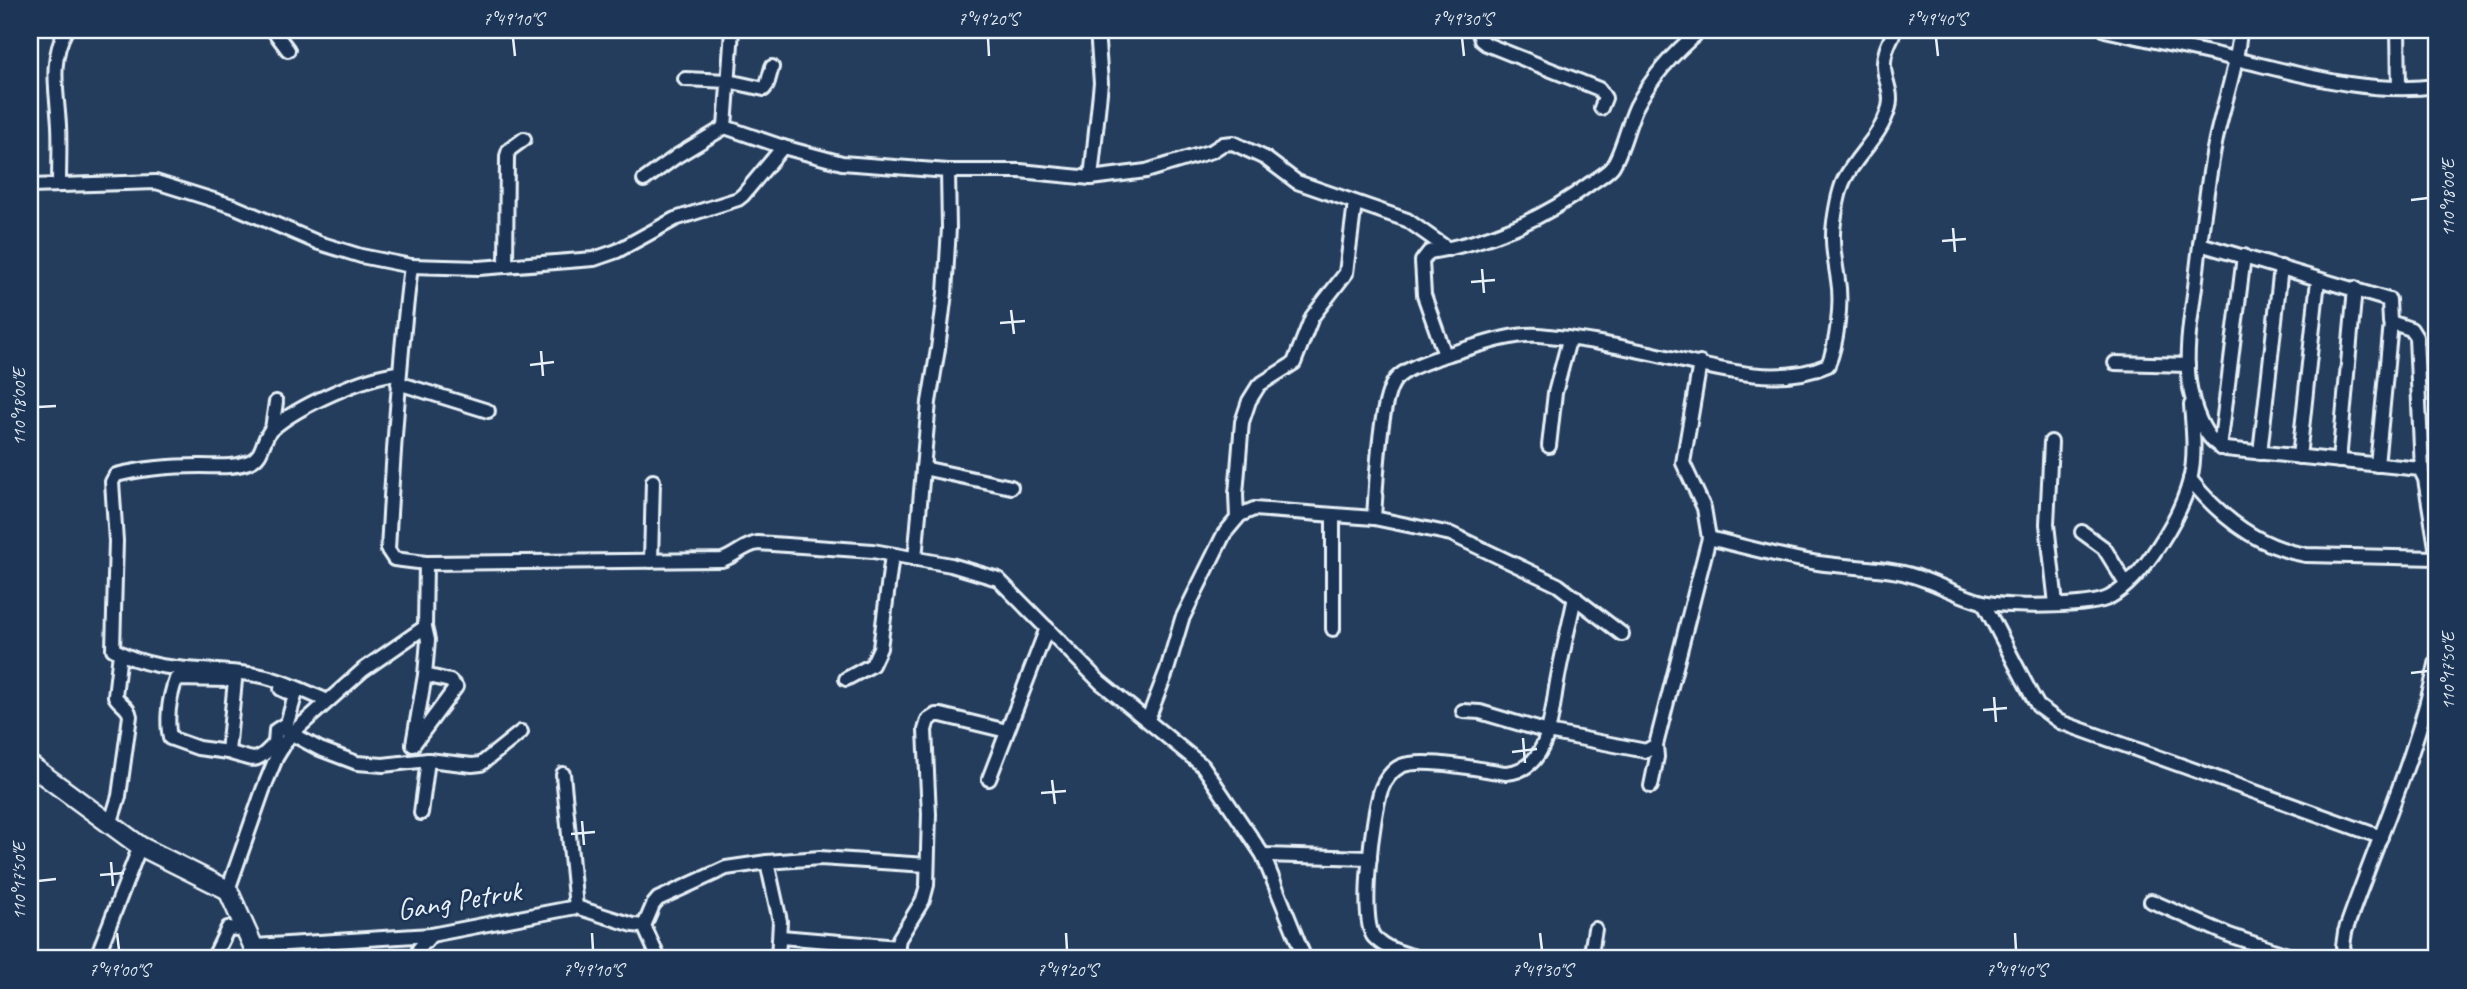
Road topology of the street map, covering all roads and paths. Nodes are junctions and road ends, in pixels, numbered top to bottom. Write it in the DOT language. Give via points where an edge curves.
graph roads {
  1 [pos="66,30"];
  2 [pos="273,30"];
  3 [pos="732,30"];
  4 [pos="1097,30"];
  5 [pos="1478,30"];
  6 [pos="1701,30"];
  7 [pos="1895,30"];
  8 [pos="2105,30"];
  9 [pos="2240,30"];
  10 [pos="2398,30"];
  11 [pos="288,50"];
  12 [pos="2237,59"];
  13 [pos="772,66"];
  14 [pos="685,79"];
  15 [pos="728,82"];
  16 [pos="2437,86"];
  17 [pos="2399,88"];
  18 [pos="1601,108"];
  19 [pos="725,127"];
  20 [pos="524,139"];
  21 [pos="783,147"];
  22 [pos="948,171"];
  23 [pos="1091,178"];
  24 [pos="644,180"];
  25 [pos="59,185"];
  26 [pos="30,186"];
  27 [pos="1355,203"];
  28 [pos="2200,244"];
  29 [pos="1448,249"];
  30 [pos="2244,256"];
  31 [pos="411,266"];
  32 [pos="506,266"];
  33 [pos="2281,267"];
  34 [pos="2318,279"];
  35 [pos="2355,288"];
  36 [pos="2391,323"];
  37 [pos="1569,340"];
  38 [pos="1445,355"];
  39 [pos="1700,363"];
  40 [pos="2115,363"];
  41 [pos="2188,365"];
  42 [pos="398,378"];
  43 [pos="2190,390"];
  44 [pos="276,402"];
  45 [pos="488,411"];
  46 [pos="272,429"];
  47 [pos="2051,442"];
  48 [pos="1549,446"];
  49 [pos="2220,447"];
  50 [pos="2260,453"];
  51 [pos="2299,457"];
  52 [pos="2339,461"];
  53 [pos="2377,465"];
  54 [pos="923,468"];
  55 [pos="2422,470"];
  56 [pos="2190,479"];
  57 [pos="653,481"];
  58 [pos="1011,487"];
  59 [pos="1334,516"];
  60 [pos="1237,518"];
  61 [pos="1374,518"];
  62 [pos="2082,533"];
  63 [pos="1709,538"];
  64 [pos="892,555"];
  65 [pos="2437,556"];
  66 [pos="915,559"];
  67 [pos="651,561"];
  68 [pos="426,563"];
  69 [pos="2126,584"];
  70 [pos="1575,597"];
  71 [pos="1983,602"];
  72 [pos="2056,604"];
  73 [pos="425,627"];
  74 [pos="1047,628"];
  75 [pos="1332,629"];
  76 [pos="1622,634"];
  77 [pos="120,653"];
  78 [pos="2437,660"];
  79 [pos="425,675"];
  80 [pos="235,680"];
  81 [pos="846,680"];
  82 [pos="2434,694"];
  83 [pos="328,701"];
  84 [pos="1463,711"];
  85 [pos="1148,719"];
  86 [pos="287,729"];
  87 [pos="1007,731"];
  88 [pos="521,732"];
  89 [pos="1548,732"];
  90 [pos="413,745"];
  91 [pos="1656,745"];
  92 [pos="279,746"];
  93 [pos="228,752"];
  94 [pos="428,760"];
  95 [pos="410,761"];
  96 [pos="30,765"];
  97 [pos="563,774"];
  98 [pos="989,779"];
  99 [pos="1651,786"];
  100 [pos="421,813"];
  101 [pos="110,825"];
  102 [pos="2381,836"];
  103 [pos="139,846"];
  104 [pos="1263,855"];
  105 [pos="1370,858"];
  106 [pos="767,862"];
  107 [pos="927,865"];
  108 [pos="228,890"];
  109 [pos="2151,901"];
  110 [pos="576,907"];
  111 [pos="644,926"];
  112 [pos="1595,929"];
  113 [pos="431,935"];
  114 [pos="781,937"];
  115 [pos="254,945"];
  116 [pos="897,953"];
  117 [pos="96,959"];
  118 [pos="213,959"];
  119 [pos="415,959"];
  120 [pos="659,959"];
  121 [pos="778,959"];
  122 [pos="1305,959"];
  123 [pos="1422,959"];
  124 [pos="1590,959"];
  125 [pos="2299,959"];
  126 [pos="2346,959"];
  1 -- 25 [label="street" via="54,72"];
  2 -- 11 [label="street"];
  3 -- 15 [label="street"];
  4 -- 23 [label="street" via="1101,83"];
  5 -- 18 [label="street" via="1483,42 1599,89 1605,98"];
  6 -- 29 [label="street" via="1673,53 1653,81 1612,167 1567,201 1526,222"];
  7 -- 39 [label="street" via="1884,64 1890,87 1887,112 1877,135 1844,179 1837,200 1832,243 1839,283 1834,351 1828,365 1793,375 1746,373"];
  8 -- 12 [label="street"];
  9 -- 12 [label="street"];
  10 -- 17 [label="street"];
  12 -- 17 [label="street" via="2358,86"];
  12 -- 28 [label="street" via="2217,139"];
  13 -- 15 [label="street" via="764,89"];
  14 -- 15 [label="street"];
  15 -- 19 [label="street"];
  16 -- 17 [label="street"];
  19 -- 21 [label="street"];
  19 -- 24 [label="street"];
  20 -- 32 [label="street" via="507,156"];
  21 -- 22 [label="street" via="842,163"];
  21 -- 32 [label="street" via="743,195 675,219 617,251 594,259"];
  22 -- 23 [label="street" via="1020,171"];
  22 -- 54 [label="street" via="945,293"];
  23 -- 27 [label="street" via="1146,171 1231,143 1265,158 1297,182"];
  25 -- 26 [label="street"];
  25 -- 31 [label="street" via="156,182 233,206 319,243"];
  27 -- 29 [label="street" via="1407,219"];
  27 -- 60 [label="street" via="1346,273 1312,317 1294,363 1259,385 1249,401 1242,422"];
  28 -- 30 [label="street"];
  28 -- 41 [label="street"];
  29 -- 38 [label="street" via="1429,252 1422,261 1424,295"];
  30 -- 33 [label="street"];
  30 -- 49 [label="street"];
  31 -- 32 [label="street"];
  31 -- 42 [label="street"];
  33 -- 34 [label="street"];
  33 -- 50 [label="street"];
  34 -- 35 [label="street"];
  34 -- 51 [label="street"];
  35 -- 36 [label="street" via="2389,300"];
  35 -- 52 [label="street"];
  36 -- 53 [label="street"];
  36 -- 55 [label="street" via="2411,329 2416,337"];
  37 -- 38 [label="street" via="1520,336"];
  37 -- 39 [label="street"];
  37 -- 48 [label="street" via="1555,393"];
  38 -- 61 [label="street" via="1398,376 1390,387"];
  39 -- 63 [label="street" via="1683,463 1704,508"];
  40 -- 41 [label="street"];
  41 -- 43 [label="street"];
  42 -- 45 [label="street"];
  42 -- 46 [label="street" via="383,375 357,382"];
  42 -- 68 [label="street" via="388,550 394,559"];
  43 -- 49 [label="street" via="2205,429"];
  43 -- 56 [label="street"];
  44 -- 46 [label="street"];
  46 -- 77 [label="street" via="261,453 240,465 155,467 116,475 112,482 116,541 112,641 113,649"];
  47 -- 72 [label="street" via="2047,524"];
  49 -- 50 [label="street"];
  50 -- 51 [label="street"];
  51 -- 52 [label="street"];
  52 -- 53 [label="street"];
  53 -- 55 [label="street"];
  54 -- 58 [label="street"];
  54 -- 66 [label="street"];
  55 -- 65 [label="street"];
  56 -- 65 [label="street" via="2225,517 2288,552"];
  56 -- 69 [label="street" via="2169,528"];
  57 -- 67 [label="street"];
  59 -- 60 [label="street" via="1254,509"];
  59 -- 61 [label="street"];
  59 -- 75 [label="street"];
  60 -- 85 [label="street" via="1224,534 1182,619"];
  61 -- 70 [label="street" via="1451,534"];
  62 -- 69 [label="street" via="2104,548"];
  63 -- 71 [label="street" via="1818,563 1899,572"];
  63 -- 91 [label="street"];
  64 -- 66 [label="street"];
  64 -- 67 [label="street" via="758,543 722,560"];
  64 -- 81 [label="street" via="880,648 872,665"];
  66 -- 74 [label="street" via="976,570 998,579"];
  67 -- 68 [label="street"];
  68 -- 73 [label="street"];
  69 -- 72 [label="street" via="2104,600"];
  70 -- 76 [label="street"];
  70 -- 89 [label="street"];
  71 -- 72 [label="street"];
  71 -- 102 [label="street" via="2038,706 2060,722"];
  73 -- 79 [label="street"];
  73 -- 83 [label="street"];
  74 -- 85 [label="street" via="1100,682"];
  74 -- 87 [label="street"];
  77 -- 83 [label="street" via="163,666 260,676"];
  77 -- 101 [label="street" via="115,696 130,716 119,796"];
  78 -- 82 [label="street"];
  79 -- 90 [label="street"];
  79 -- 90 [label="street" via="456,687"];
  80 -- 86 [label="street" via="267,682 295,696"];
  80 -- 93 [label="street"];
  80 -- 93 [label="street" via="176,680 167,726 170,738"];
  82 -- 102 [label="street"];
  83 -- 86 [label="street"];
  84 -- 89 [label="street"];
  85 -- 104 [label="street" via="1203,766"];
  86 -- 92 [label="street"];
  86 -- 95 [label="street" via="357,763"];
  87 -- 98 [label="street"];
  87 -- 107 [label="street" via="941,715 928,720"];
  88 -- 94 [label="street" via="481,764"];
  89 -- 91 [label="street" via="1646,751"];
  89 -- 105 [label="street" via="1534,760 1516,772 1418,762 1399,766 1381,791"];
  90 -- 95 [label="street"];
  91 -- 99 [label="street"];
  92 -- 93 [label="street" via="259,759"];
  92 -- 108 [label="street"];
  94 -- 95 [label="street"];
  94 -- 100 [label="street"];
  96 -- 101 [label="street"];
  97 -- 110 [label="street"];
  101 -- 103 [label="street"];
  102 -- 126 [label="street" via="2345,932"];
  103 -- 108 [label="street"];
  103 -- 117 [label="street"];
  104 -- 105 [label="street"];
  104 -- 122 [label="street"];
  105 -- 123 [label="street" via="1367,904 1373,936 1389,948"];
  106 -- 107 [label="street" via="820,858"];
  106 -- 111 [label="street" via="719,871 667,894 653,905"];
  106 -- 114 [label="street"];
  107 -- 116 [label="street" via="923,900 899,939"];
  108 -- 115 [label="street"];
  109 -- 125 [label="street"];
  110 -- 111 [label="street, Gang Petruk"];
  110 -- 113 [label="street, Gang Petruk"];
  111 -- 120 [label="street"];
  112 -- 124 [label="street"];
  113 -- 115 [label="street, Gang Petruk"];
  113 -- 119 [label="street"];
  114 -- 116 [label="street"];
  114 -- 121 [label="street"];
  115 -- 118 [label="street, Gang Petruk" via="228,928"];
}
